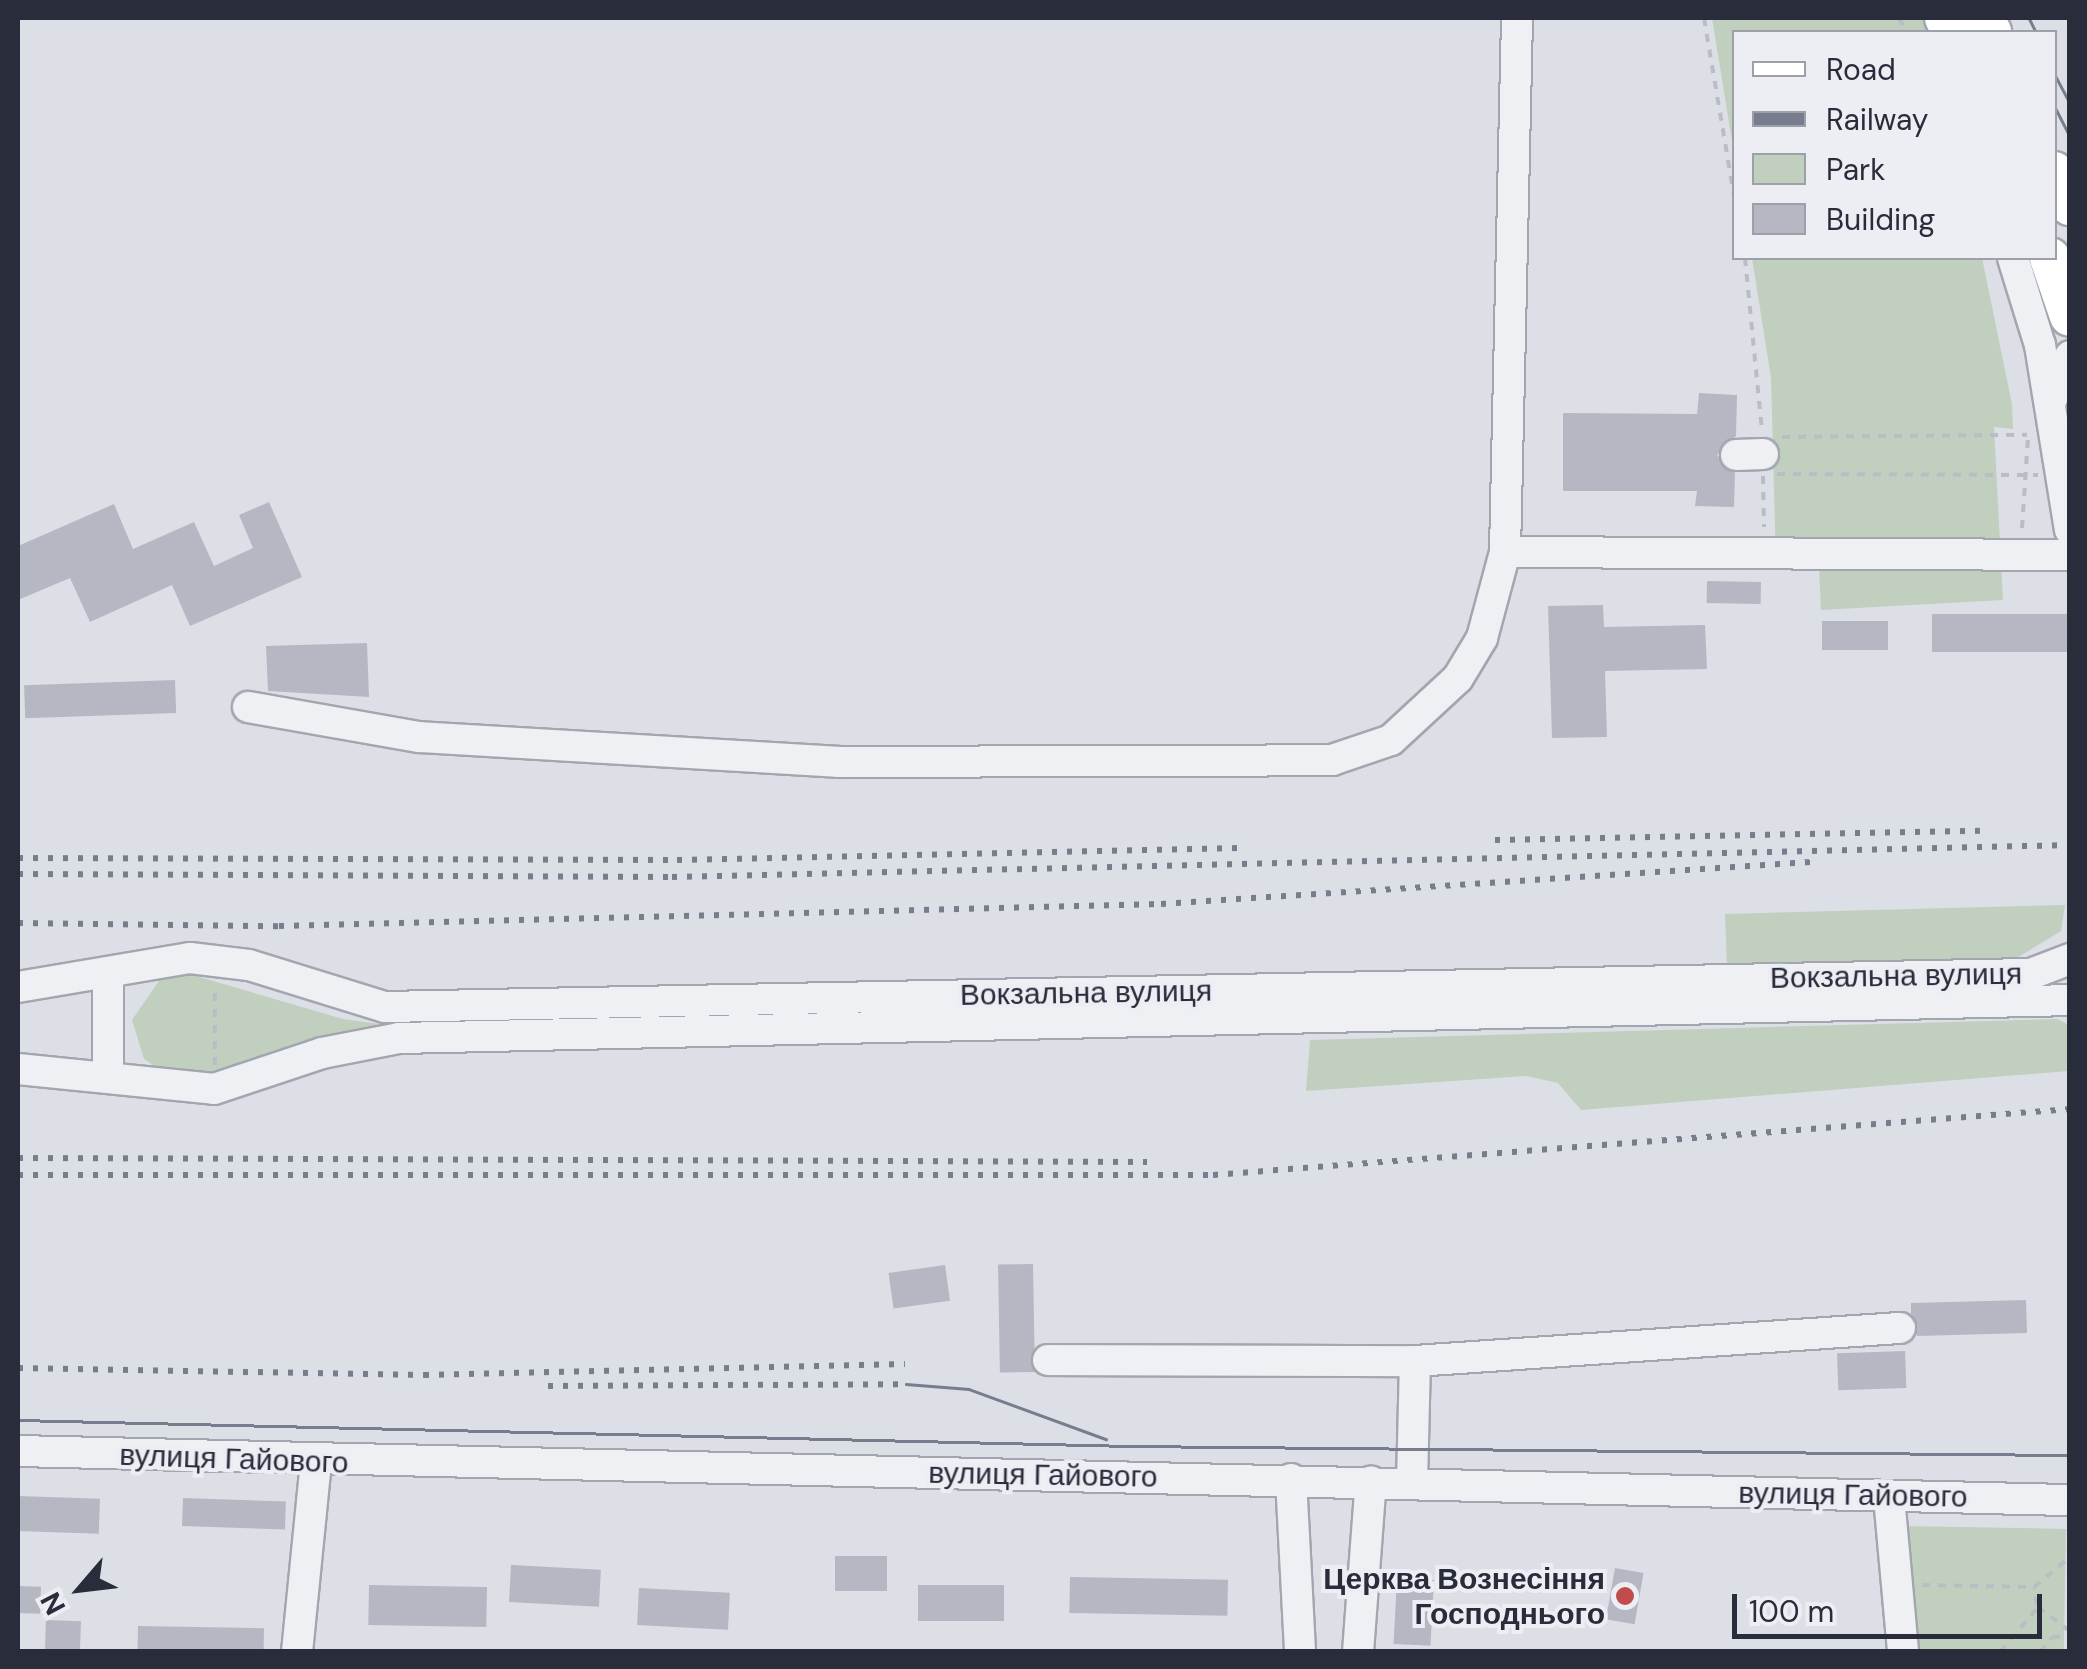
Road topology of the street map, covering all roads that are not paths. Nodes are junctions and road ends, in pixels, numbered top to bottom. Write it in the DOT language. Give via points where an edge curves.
graph roads {
  1 [pos="1517,18"];
  2 [pos="2057,178"];
  3 [pos="2069,204"];
  4 [pos="2013,260"];
  5 [pos="2051,260"];
  6 [pos="2070,316"];
  7 [pos="2070,356"];
  8 [pos="2049,406"];
  9 [pos="2070,530"];
  10 [pos="1505,552"];
  11 [pos="2070,556"];
  12 [pos="248,707"];
  13 [pos="2070,958"];
  14 [pos="108,974"];
  15 [pos="18,987"];
  16 [pos="2070,1000"];
  17 [pos="18,1069"];
  18 [pos="108,1073"];
  19 [pos="1900,1328"];
  20 [pos="1048,1360"];
  21 [pos="1415,1361"];
  22 [pos="18,1451"];
  23 [pos="316,1463"];
  24 [pos="1291,1479"];
  25 [pos="1371,1481"];
  26 [pos="1412,1482"];
  27 [pos="1889,1497"];
  28 [pos="2070,1500"];
  29 [pos="297,1652"];
  30 [pos="1300,1652"];
  31 [pos="1358,1652"];
  32 [pos="1903,1652"];
  1 -- 10 [label="street"];
  2 -- 3 [label="main road"];
  4 -- 8 [label="street" via="2040,345"];
  5 -- 6 [label="main road"];
  7 -- 8 [label="street"];
  8 -- 9 [label="street"];
  10 -- 11 [label="street"];
  10 -- 12 [label="street" via="1482,638 1458,678 1391,740 1332,760 838,762 420,737"];
  13 -- 14 [label="street, Вокзальна вулиця" via="2032,974 385,1008 215,960"];
  14 -- 15 [label="street, Вокзальна вулиця"];
  14 -- 18 [label="street"];
  16 -- 18 [label="street, Вокзальна вулиця" via="399,1038 322,1053 214,1090"];
  17 -- 18 [label="street, Вокзальна вулиця"];
  19 -- 21 [label="street"];
  20 -- 21 [label="street"];
  21 -- 26 [label="street"];
  22 -- 23 [label="street, вулиця Гайового"];
  23 -- 24 [label="street, вулиця Гайового"];
  23 -- 29 [label="street"];
  24 -- 25 [label="street, вулиця Гайового"];
  24 -- 30 [label="street"];
  25 -- 26 [label="street, вулиця Гайового"];
  25 -- 31 [label="street"];
  26 -- 27 [label="street, вулиця Гайового"];
  27 -- 28 [label="street, вулиця Гайового"];
  27 -- 32 [label="street"];
}
